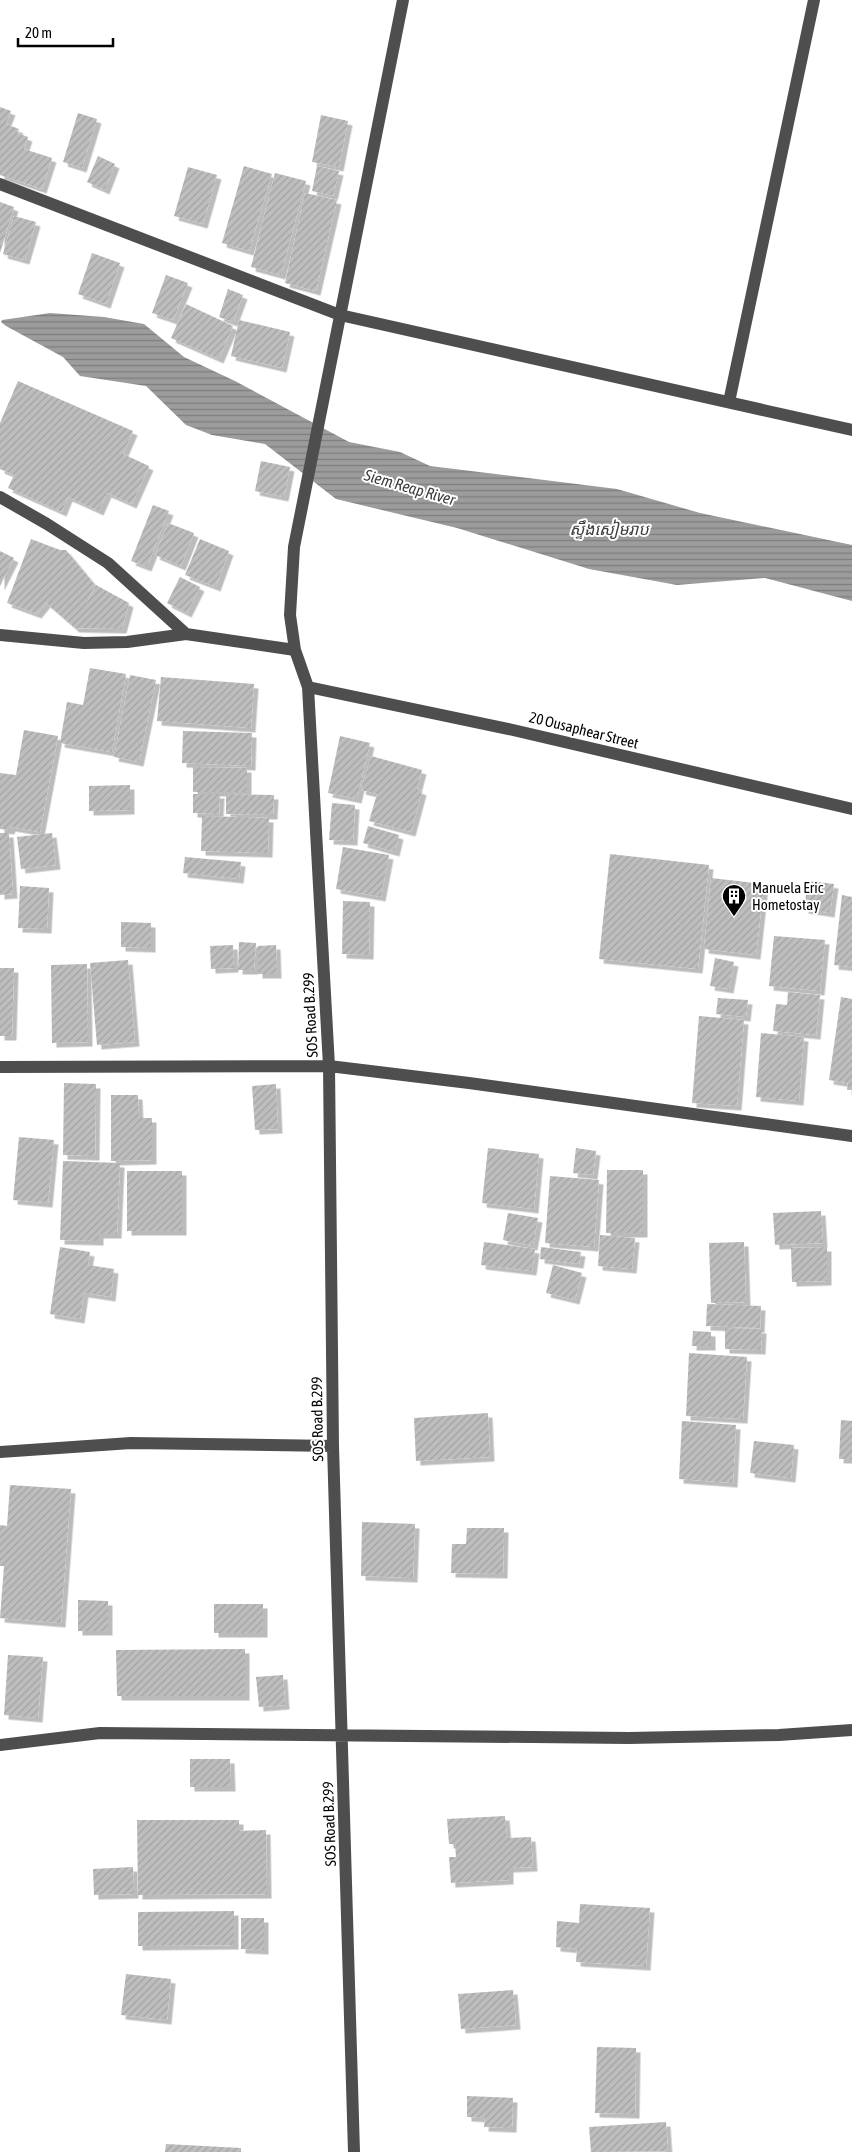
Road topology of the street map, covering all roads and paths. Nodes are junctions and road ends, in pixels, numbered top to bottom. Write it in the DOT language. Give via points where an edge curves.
graph roads {
  1 [pos="403,0"];
  2 [pos="814,0"];
  3 [pos="0,184"];
  4 [pos="340,314"];
  5 [pos="729,402"];
  6 [pos="852,430"];
  7 [pos="0,497"];
  8 [pos="186,634"];
  9 [pos="0,635"];
  10 [pos="295,650"];
  11 [pos="308,686"];
  12 [pos="852,809"];
  13 [pos="329,1066"];
  14 [pos="0,1067"];
  15 [pos="852,1136"];
  16 [pos="333,1446"];
  17 [pos="0,1452"];
  18 [pos="852,1730"];
  19 [pos="342,1734"];
  20 [pos="0,1745"];
  21 [pos="354,2152"];
  1 -- 4 [label="street, SOS Road B.299"];
  2 -- 5 [label="street"];
  3 -- 4 [label="street"];
  4 -- 5 [label="street"];
  4 -- 10 [label="street, SOS Road B.299" via="294,548 290,616"];
  5 -- 6 [label="street"];
  7 -- 8 [label="street" via="108,563"];
  8 -- 9 [label="street" via="127,642 84,643"];
  8 -- 10 [label="street"];
  10 -- 11 [label="street, SOS Road B.299"];
  11 -- 12 [label="street, 20 Ousaphear Street"];
  11 -- 13 [label="street, SOS Road B.299"];
  13 -- 14 [label="street"];
  13 -- 15 [label="street"];
  13 -- 16 [label="street, SOS Road B.299"];
  16 -- 17 [label="street" via="131,1443"];
  16 -- 19 [label="street, SOS Road B.299"];
  18 -- 19 [label="street" via="629,1738"];
  19 -- 20 [label="street" via="100,1733"];
  19 -- 21 [label="street, SOS Road B.299"];
}
